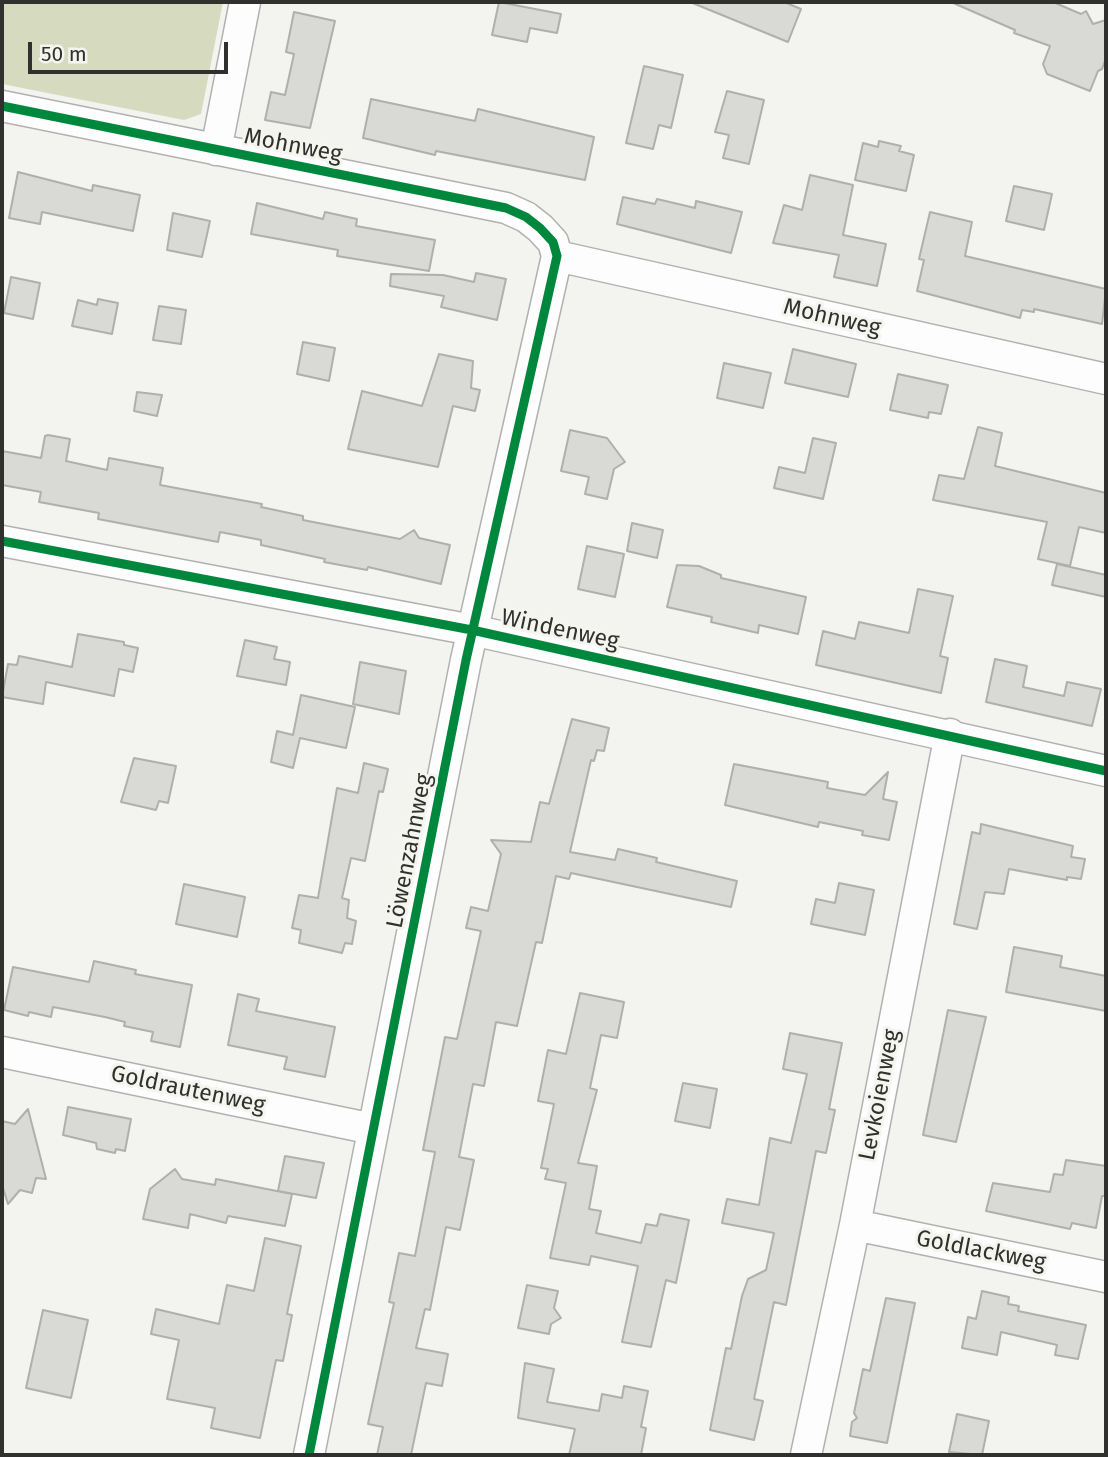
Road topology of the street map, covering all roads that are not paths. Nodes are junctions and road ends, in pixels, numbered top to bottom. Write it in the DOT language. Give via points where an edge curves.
graph roads {
  1 [pos="245,2"];
  2 [pos="2,106"];
  3 [pos="216,150"];
  4 [pos="557,256"];
  5 [pos="1106,379"];
  6 [pos="2,541"];
  7 [pos="472,630"];
  8 [pos="950,734"];
  9 [pos="1106,771"];
  10 [pos="2,1052"];
  11 [pos="373,1129"];
  12 [pos="855,1226"];
  13 [pos="1106,1277"];
  14 [pos="309,1455"];
  15 [pos="806,1455"];
  1 -- 3 [label="street"];
  2 -- 3 [label="street, Mohnweg"];
  3 -- 4 [label="street, Mohnweg" via="506,208 540,229 553,242"];
  4 -- 5 [label="street, Mohnweg"];
  4 -- 7 [label="street, Löwenzahnweg"];
  6 -- 7 [label="street, Windenweg"];
  7 -- 8 [label="street, Windenweg"];
  7 -- 11 [label="street, Löwenzahnweg"];
  8 -- 9 [label="street, Windenweg"];
  8 -- 12 [label="street, Levkoienweg"];
  10 -- 11 [label="street, Goldrautenweg"];
  11 -- 14 [label="street, Löwenzahnweg"];
  12 -- 13 [label="street, Goldlackweg"];
  12 -- 15 [label="street, Levkoienweg"];
}
